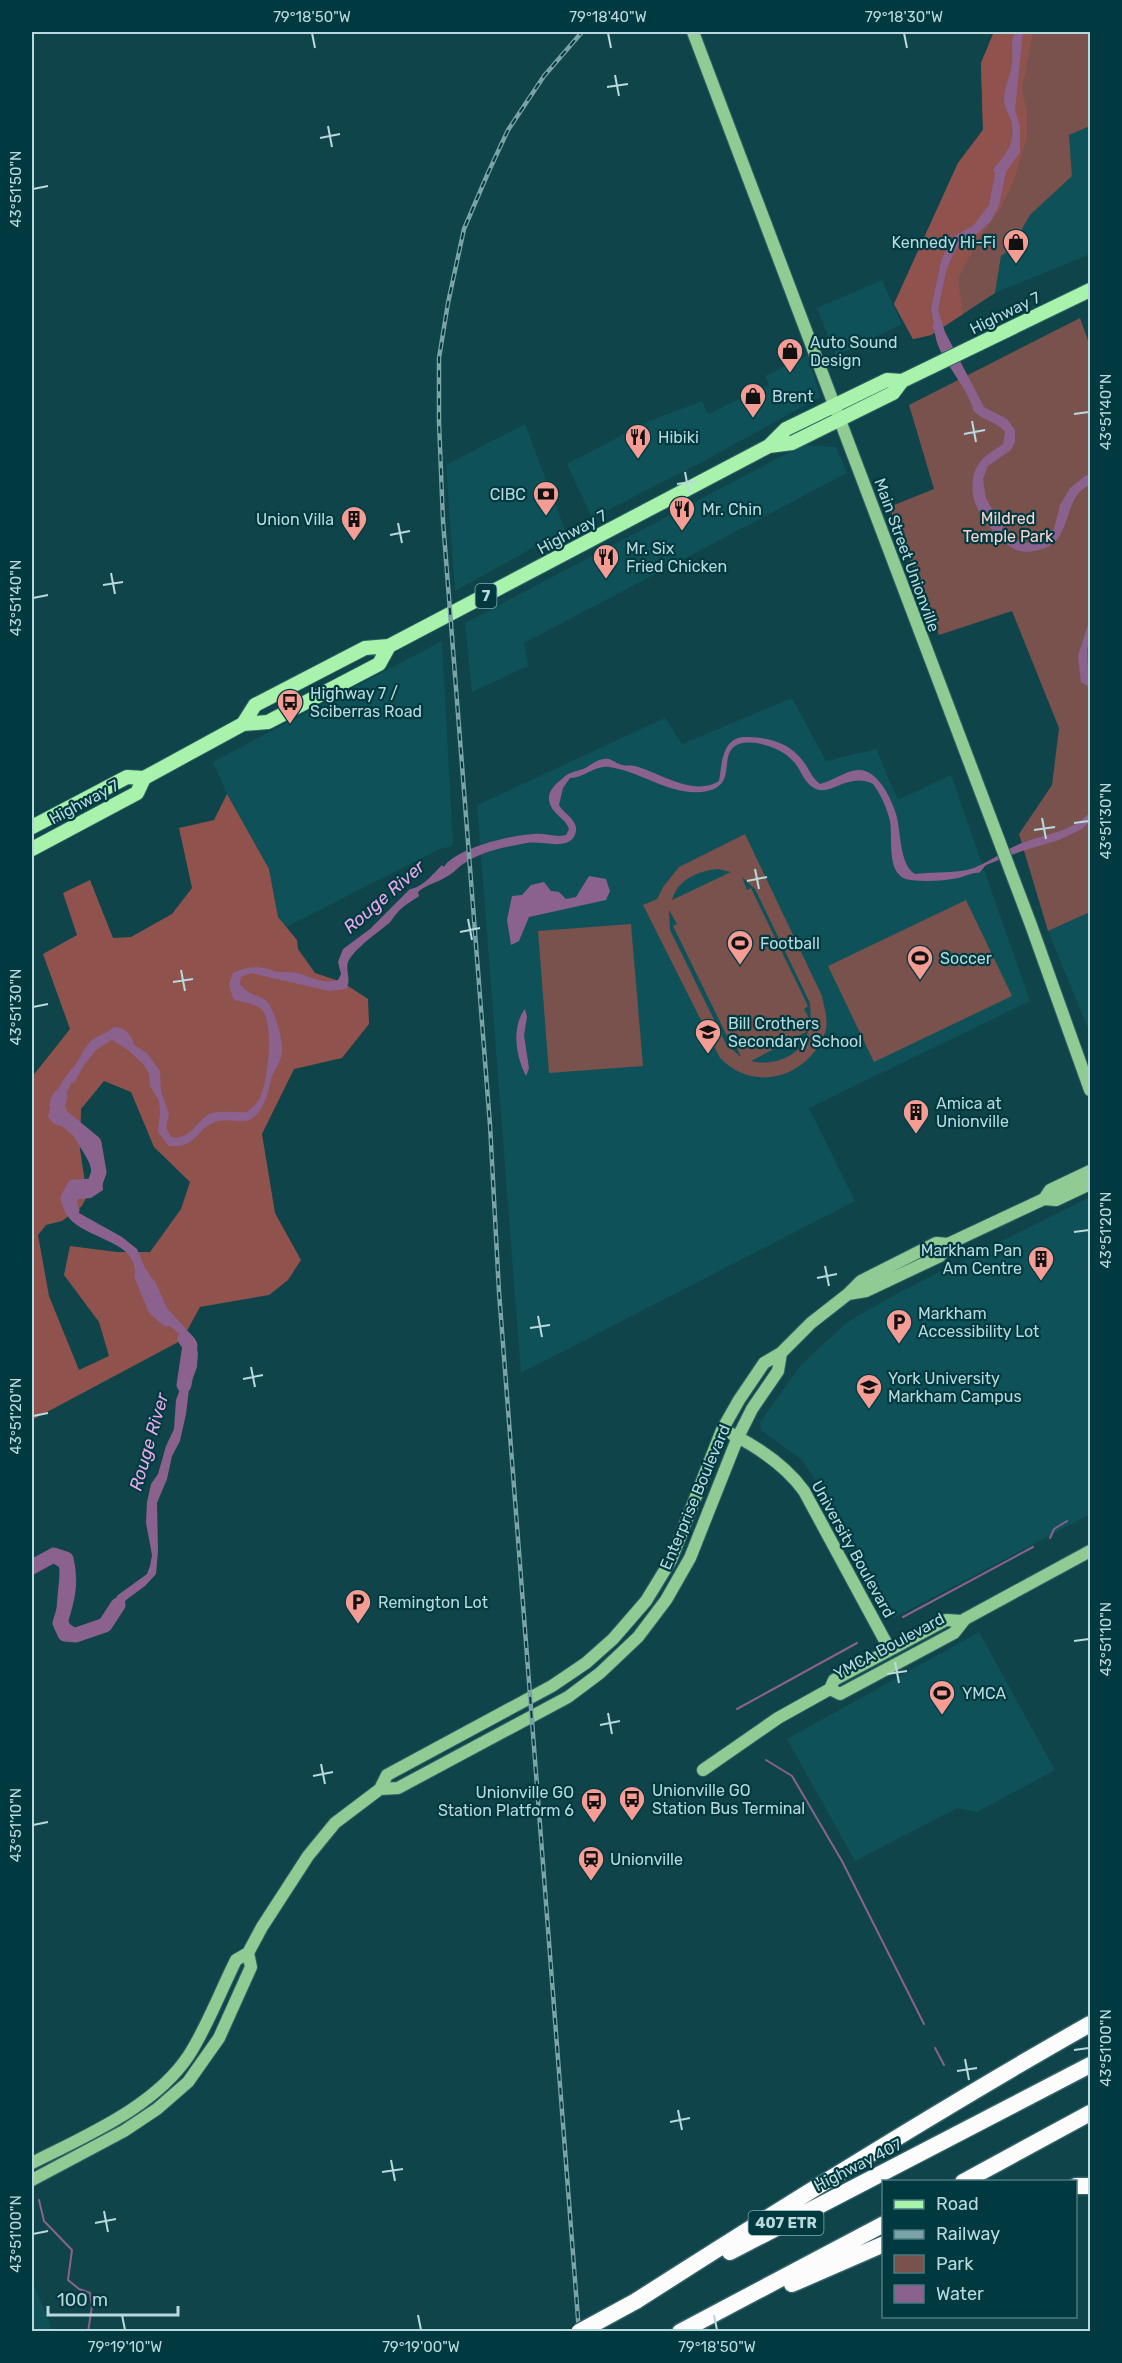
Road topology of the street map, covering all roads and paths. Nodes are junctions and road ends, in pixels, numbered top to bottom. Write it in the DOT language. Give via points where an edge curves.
graph roads {
  1 [pos="693,32"];
  2 [pos="1090,290"];
  3 [pos="837,412"];
  4 [pos="389,646"];
  5 [pos="243,724"];
  6 [pos="144,778"];
  7 [pos="32,827"];
  8 [pos="32,849"];
  9 [pos="1090,1090"];
  10 [pos="1090,1171"];
  11 [pos="1090,1184"];
  12 [pos="1044,1199"];
  13 [pos="781,1353"];
  14 [pos="722,1430"];
  15 [pos="738,1437"];
  16 [pos="1090,1551"];
  17 [pos="962,1621"];
  18 [pos="890,1650"];
  19 [pos="830,1689"];
  20 [pos="704,1770"];
  21 [pos="380,1789"];
  22 [pos="248,1953"];
  23 [pos="1090,2024"];
  24 [pos="1090,2065"];
  25 [pos="1090,2114"];
  26 [pos="32,2163"];
  27 [pos="32,2180"];
  28 [pos="965,2180"];
  29 [pos="882,2225"];
  30 [pos="882,2245"];
  31 [pos="636,2301"];
  32 [pos="579,2331"];
  33 [pos="680,2331"];
  34 [pos="688,2331"];
  1 -- 3 [label="main road, Main Street Unionville"];
  2 -- 3 [label="main road, Highway 7 / 7" via="902,381 887,380"];
  3 -- 4 [label="main road, Highway 7 / 7" via="786,429 769,446"];
  3 -- 9 [label="main road, Main Street Unionville"];
  4 -- 5 [label="main road, Highway 7 / 7" via="365,648 255,705"];
  4 -- 5 [label="main road, Highway 7 / 7" via="379,664 268,722"];
  5 -- 6 [label="main road, Highway 7 / 7"];
  6 -- 7 [label="main road, Highway 7 / 7" via="127,777"];
  6 -- 8 [label="main road, Highway 7 / 7" via="137,793"];
  10 -- 12 [label="main road, Enterprise Boulevard" via="1050,1190"];
  11 -- 12 [label="main road, Enterprise Boulevard" via="1056,1200"];
  12 -- 13 [label="main road, Enterprise Boulevard" via="948,1244 940,1256 866,1291 848,1294"];
  13 -- 14 [label="main road, Enterprise Boulevard" via="764,1363"];
  13 -- 15 [label="main road, Enterprise Boulevard" via="778,1371"];
  14 -- 15 [label="main road, University Boulevard"];
  14 -- 21 [label="main road, Enterprise Boulevard" via="671,1560 646,1601 613,1639 552,1686 387,1775"];
  15 -- 18 [label="main road, University Boulevard" via="785,1469 804,1491"];
  15 -- 21 [label="main road, Enterprise Boulevard" via="679,1580 654,1618 621,1655 568,1697 398,1788"];
  16 -- 17 [label="main road, YMCA Boulevard"];
  17 -- 18 [label="main road, YMCA Boulevard" via="946,1620"];
  17 -- 19 [label="main road, YMCA Boulevard" via="954,1633 840,1694"];
  18 -- 19 [label="main road, YMCA Boulevard" via="834,1680"];
  19 -- 20 [label="main road, YMCA Boulevard" via="778,1718"];
  21 -- 22 [label="main road, Enterprise Boulevard" via="335,1823"];
  22 -- 26 [label="main road, Enterprise Boulevard" via="236,1960 189,2055 168,2079 128,2113"];
  22 -- 27 [label="main road, Enterprise Boulevard" via="251,1967 219,2038 188,2082 124,2131"];
  23 -- 31 [label="highway" via="808,2191"];
  24 -- 31 [label="highway, Highway 407 / 407 ETR"];
  25 -- 28 [label="highway"];
  29 -- 33 [label="highway, 407 ETR"];
  30 -- 34 [label="highway"];
  31 -- 32 [label="highway, Highway 407 / 407 ETR, bridge"];
}
